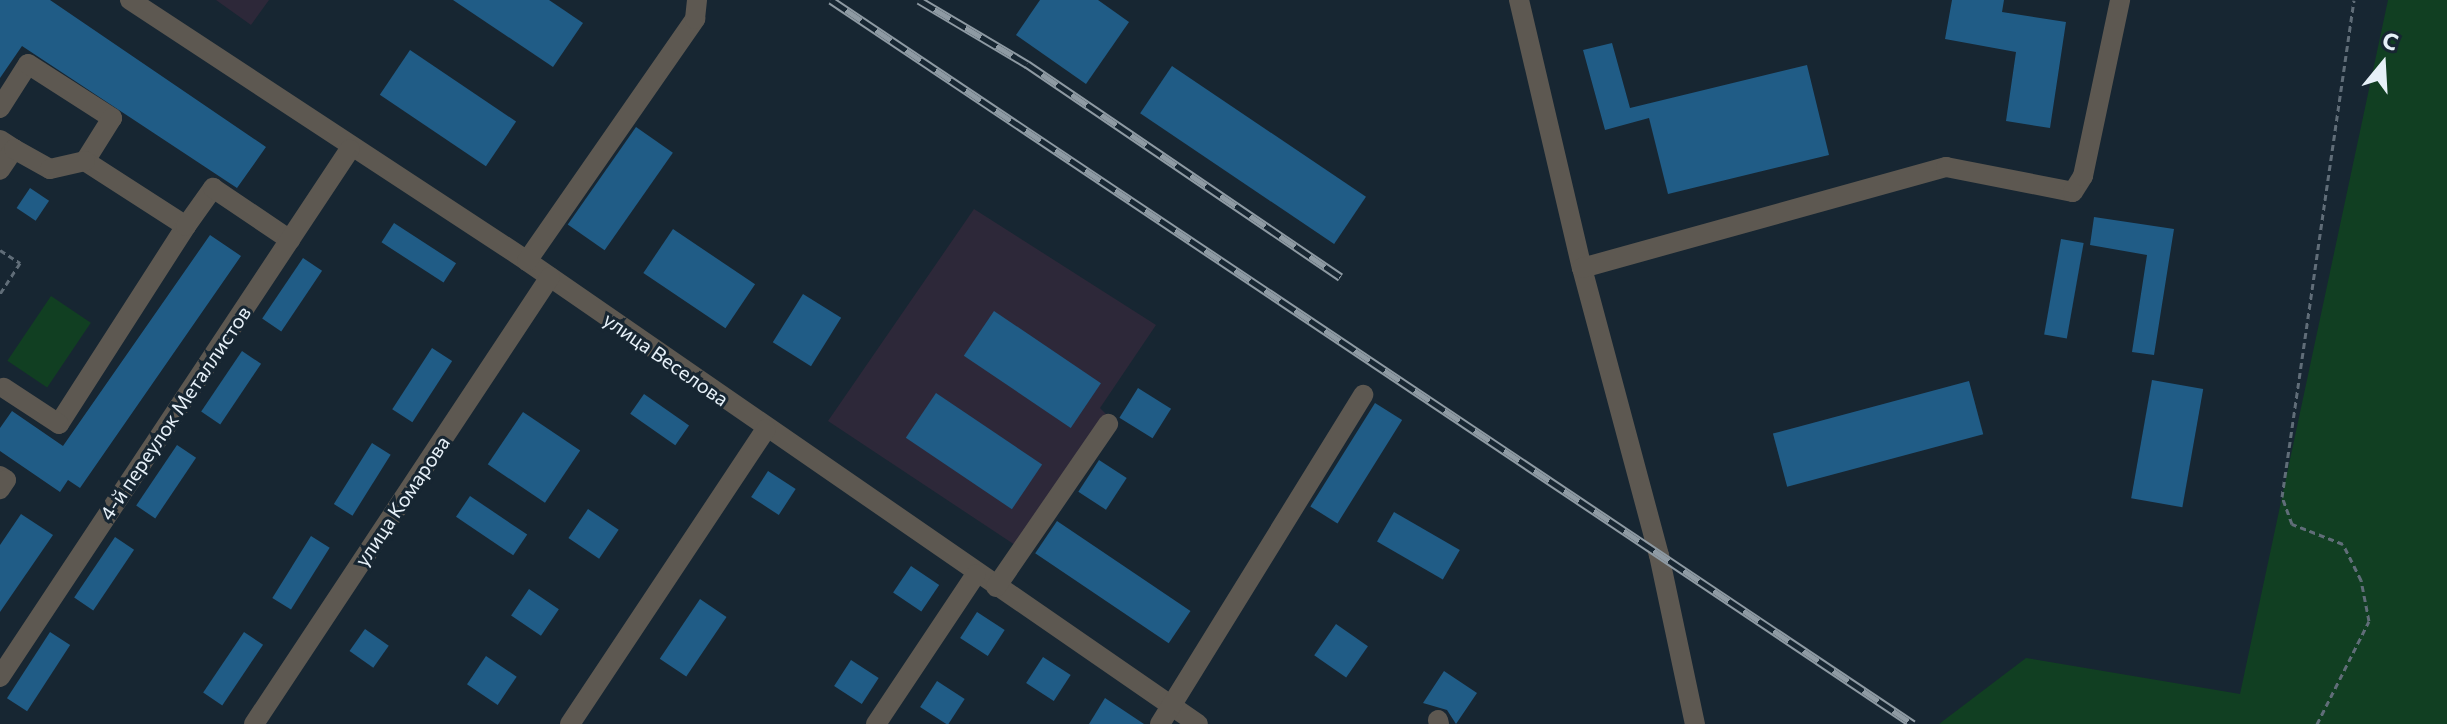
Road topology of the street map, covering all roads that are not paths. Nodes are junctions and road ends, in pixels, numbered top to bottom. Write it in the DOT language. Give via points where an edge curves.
graph roads {
  1 [pos="130,0"];
  2 [pos="697,0"];
  3 [pos="1519,0"];
  4 [pos="2120,0"];
  5 [pos="0,108"];
  6 [pos="7,145"];
  7 [pos="350,149"];
  8 [pos="85,161"];
  9 [pos="0,170"];
  10 [pos="186,226"];
  11 [pos="290,240"];
  12 [pos="527,261"];
  13 [pos="1582,268"];
  14 [pos="550,277"];
  15 [pos="1,389"];
  16 [pos="1363,395"];
  17 [pos="1108,424"];
  18 [pos="766,429"];
  19 [pos="0,476"];
  20 [pos="0,489"];
  21 [pos="976,574"];
  22 [pos="996,587"];
  23 [pos="0,677"];
  24 [pos="1171,706"];
  25 [pos="254,724"];
  26 [pos="570,724"];
  27 [pos="876,724"];
  28 [pos="1160,724"];
  29 [pos="1198,724"];
  30 [pos="1695,724"];
  1 -- 7 [label="street, улица Веселова"];
  2 -- 12 [label="street" via="687,30"];
  3 -- 13 [label="street"];
  4 -- 13 [label="street" via="2083,176 2073,192 1946,167"];
  5 -- 8 [label="street" via="28,64 112,118"];
  6 -- 8 [label="street" via="50,169"];
  6 -- 9 [label="street"];
  7 -- 11 [label="street, 4-й переулок Металлистов"];
  7 -- 12 [label="street, улица Веселова"];
  8 -- 10 [label="street"];
  10 -- 11 [label="street" via="213,188"];
  10 -- 15 [label="street" via="59,424"];
  11 -- 23 [label="street, 4-й переулок Металлистов"];
  12 -- 14 [label="street, улица Веселова"];
  13 -- 30 [label="street" via="1659,555"];
  14 -- 18 [label="street, улица Веселова"];
  14 -- 25 [label="street, улица Комарова"];
  16 -- 24 [label="street"];
  17 -- 22 [label="street"];
  18 -- 21 [label="street, улица Веселова"];
  18 -- 26 [label="street"];
  19 -- 20 [label="street" via="6,480"];
  21 -- 22 [label="street, улица Веселова"];
  21 -- 27 [label="street"];
  22 -- 24 [label="street, улица Веселова"];
  24 -- 28 [label="street"];
  24 -- 29 [label="street, улица Веселова"];
}
